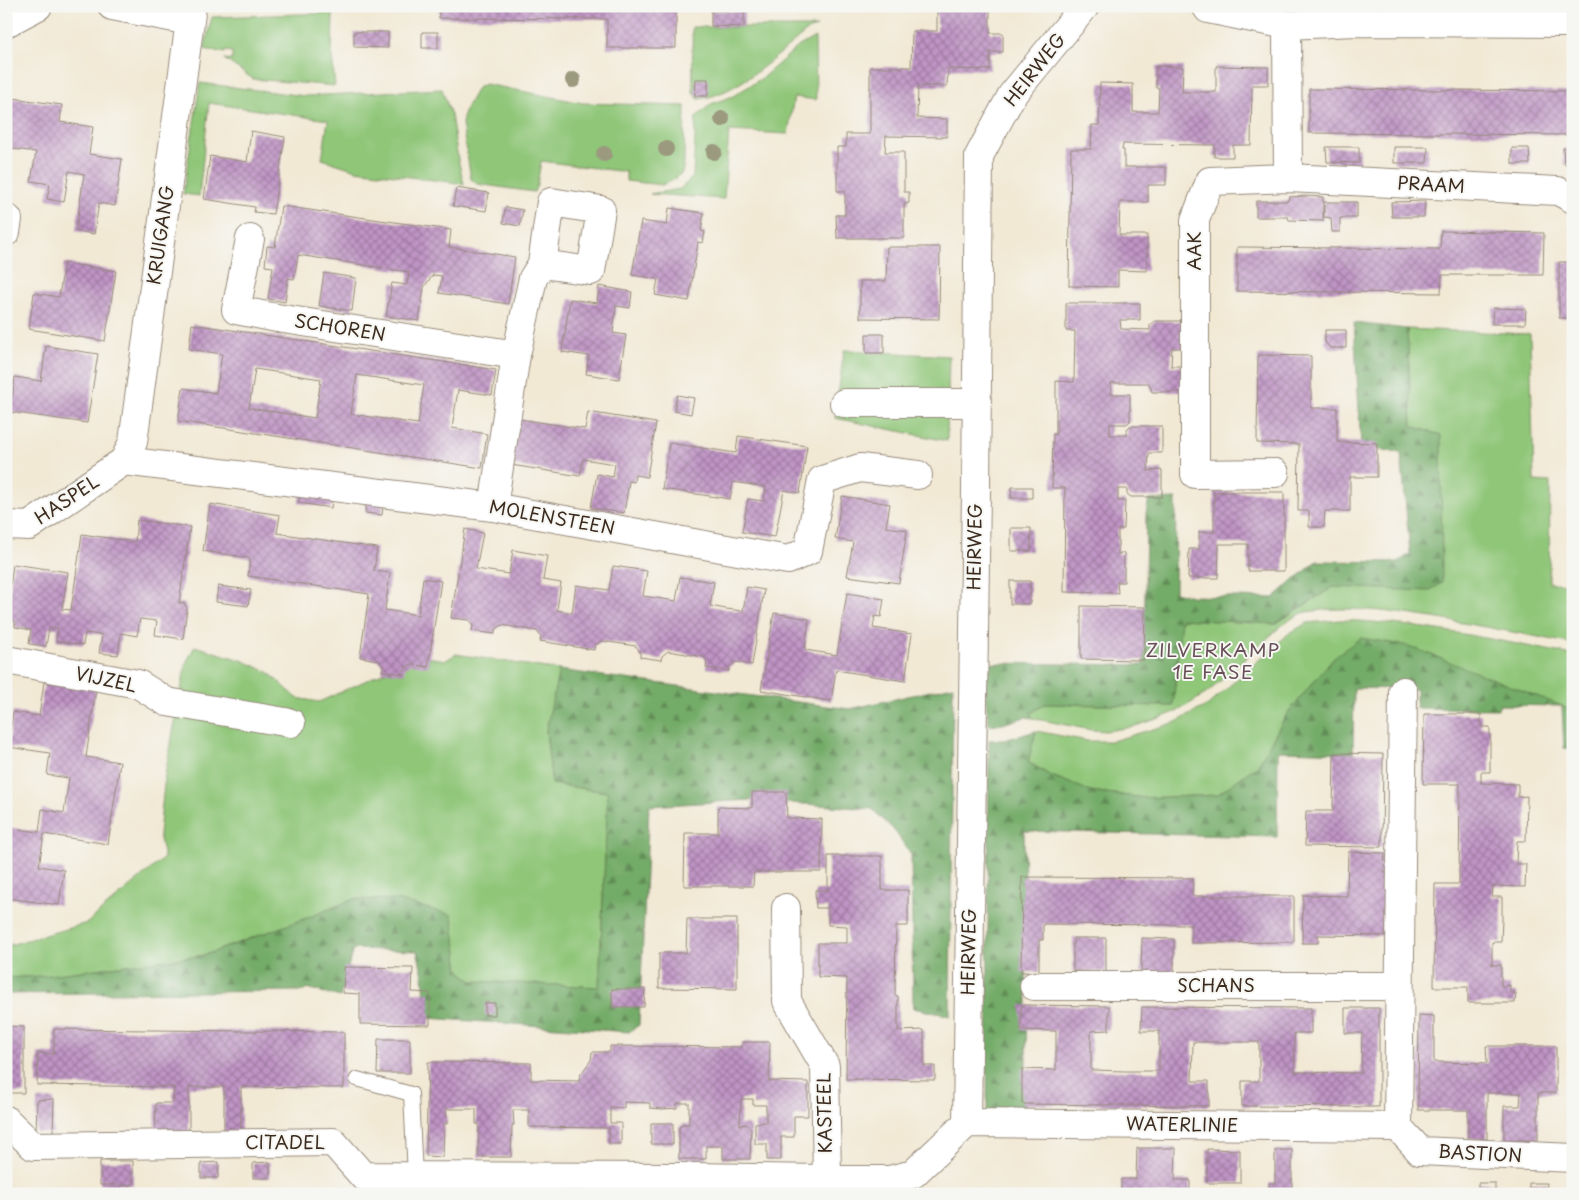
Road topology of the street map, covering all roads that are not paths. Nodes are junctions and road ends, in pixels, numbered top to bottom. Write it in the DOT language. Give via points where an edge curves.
graph roads {
  1 [pos="9,6"];
  2 [pos="38,6"];
  3 [pos="112,6"];
  4 [pos="1085,6"];
  5 [pos="1206,6"];
  6 [pos="191,13"];
  7 [pos="1355,14"];
  8 [pos="6,22"];
  9 [pos="1573,23"];
  10 [pos="1287,26"];
  11 [pos="1288,178"];
  12 [pos="1573,199"];
  13 [pos="250,239"];
  14 [pos="542,264"];
  15 [pos="516,355"];
  16 [pos="844,403"];
  17 [pos="977,403"];
  18 [pos="124,461"];
  19 [pos="1275,473"];
  20 [pos="918,475"];
  21 [pos="493,507"];
  22 [pos="6,525"];
  23 [pos="6,660"];
  24 [pos="1403,691"];
  25 [pos="291,724"];
  26 [pos="786,908"];
  27 [pos="1034,986"];
  28 [pos="1399,986"];
  29 [pos="357,1079"];
  30 [pos="6,1120"];
  31 [pos="967,1123"];
  32 [pos="1398,1127"];
  33 [pos="1573,1158"];
  34 [pos="415,1176"];
  35 [pos="826,1178"];
  36 [pos="362,1185"];
  37 [pos="889,1187"];
  1 -- 8 [label="street"];
  2 -- 8 [label="street"];
  3 -- 6 [label="street"];
  4 -- 17 [label="street, HEIRWEG" via="1012,95 979,156"];
  5 -- 10 [label="street"];
  6 -- 18 [label="street, KRUIGANG" via="133,442"];
  7 -- 9 [label="street"];
  7 -- 10 [label="street"];
  10 -- 11 [label="street"];
  11 -- 12 [label="street, PRAAM" via="1558,191"];
  11 -- 19 [label="street, AAK" via="1210,181 1195,220 1195,474"];
  13 -- 15 [label="street, SCHOREN" via="236,310"];
  14 -- 15 [label="street" via="533,278"];
  15 -- 21 [label="street"];
  16 -- 17 [label="street"];
  17 -- 31 [label="street, HEIRWEG"];
  18 -- 21 [label="street, MOLENSTEEN"];
  18 -- 22 [label="street, HASPEL" via="29,526"];
  20 -- 21 [label="street, MOLENSTEEN" via="860,468 822,480 808,551 788,560"];
  23 -- 25 [label="street, VIJZEL" via="138,684 167,702"];
  24 -- 28 [label="street"];
  26 -- 35 [label="street, KASTEEL" via="787,1000 825,1066"];
  27 -- 28 [label="street, SCHANS"];
  28 -- 32 [label="street"];
  29 -- 34 [label="lane" via="411,1094"];
  30 -- 36 [label="street, CITADEL" via="33,1146 333,1142"];
  31 -- 32 [label="street, WATERLINIE"];
  31 -- 37 [label="street, CITADEL" via="913,1174"];
  32 -- 33 [label="street, BASTION" via="1420,1151"];
  34 -- 35 [label="street, CITADEL"];
  34 -- 36 [label="street, CITADEL"];
  35 -- 37 [label="street, CITADEL"];
}
